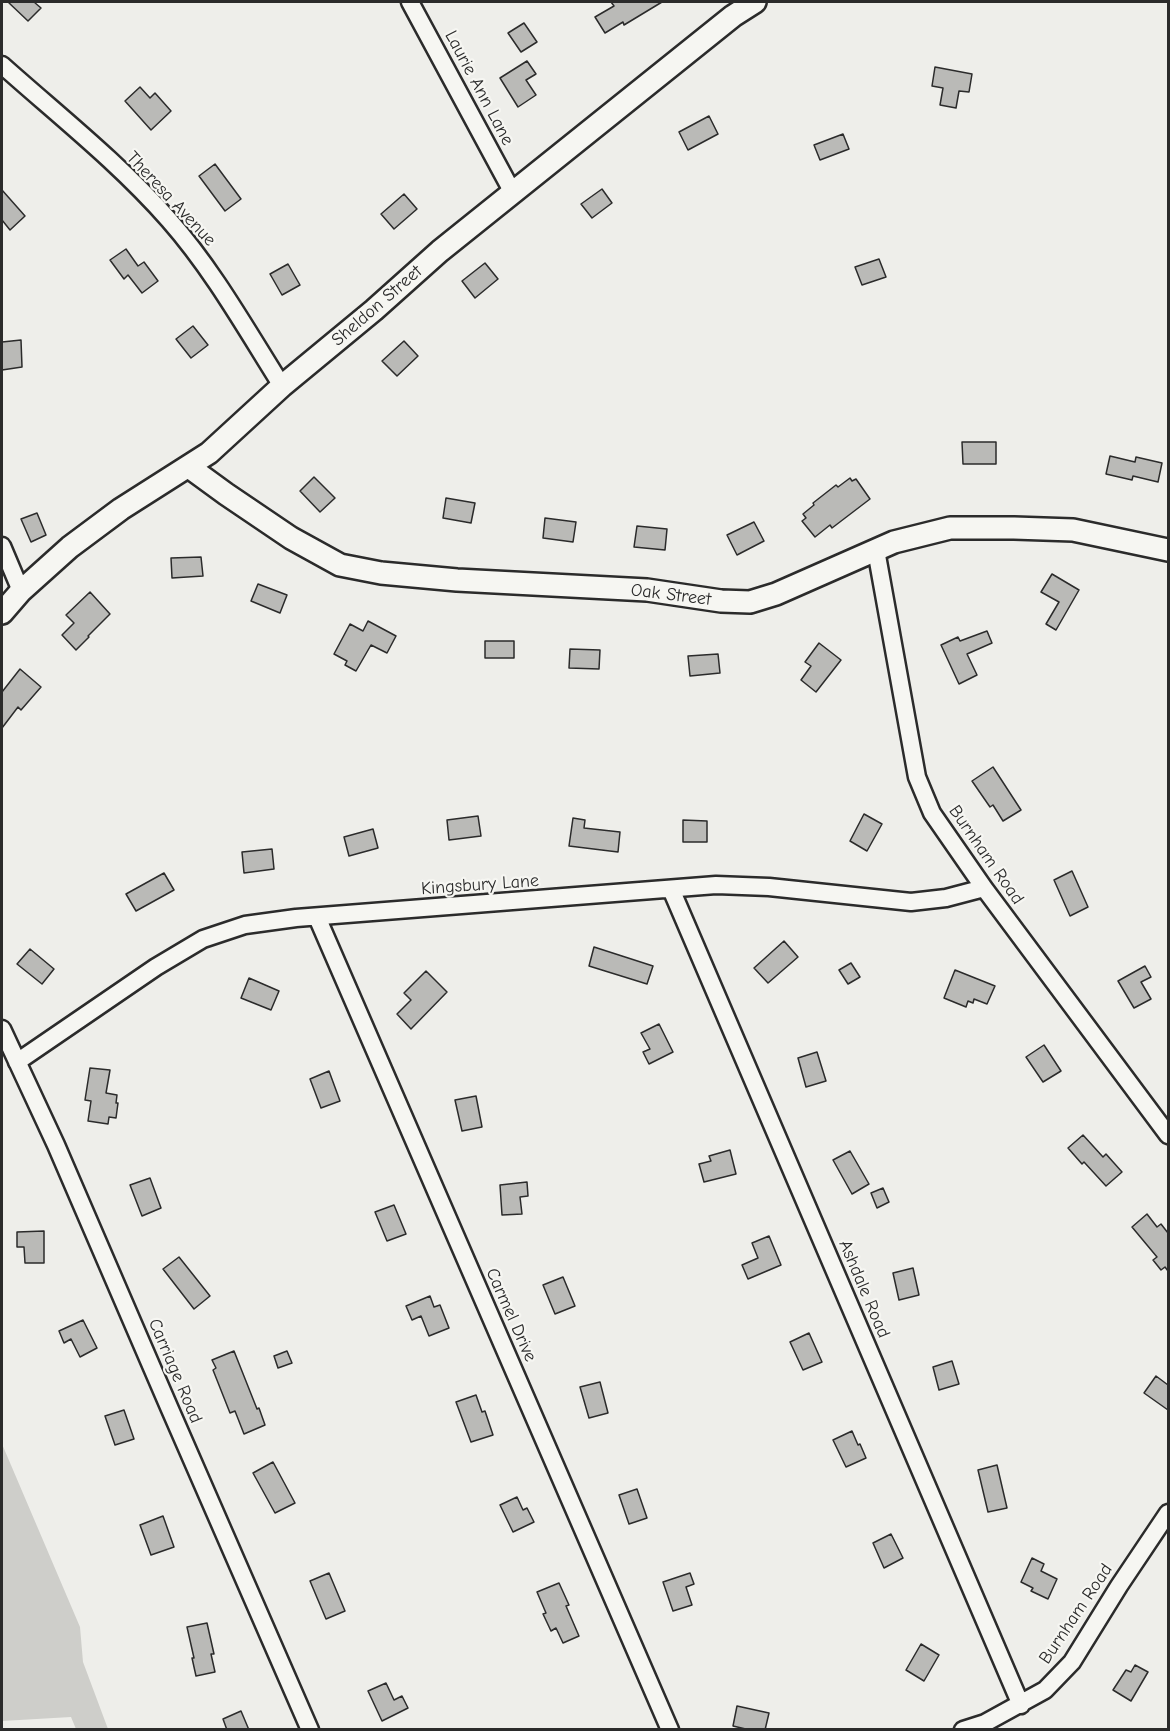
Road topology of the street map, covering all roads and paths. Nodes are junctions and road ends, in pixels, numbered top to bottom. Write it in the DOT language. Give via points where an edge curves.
graph roads {
  1 [pos="410,2"];
  2 [pos="755,2"];
  3 [pos="2,65"];
  4 [pos="513,193"];
  5 [pos="282,386"];
  6 [pos="189,467"];
  7 [pos="2,546"];
  8 [pos="876,550"];
  9 [pos="1168,550"];
  10 [pos="21,591"];
  11 [pos="2,613"];
  12 [pos="984,888"];
  13 [pos="671,889"];
  14 [pos="317,917"];
  15 [pos="2,1029"];
  16 [pos="17,1062"];
  17 [pos="1168,1136"];
  18 [pos="1168,1513"];
  19 [pos="1021,1705"];
  20 [pos="310,1730"];
  21 [pos="670,1730"];
  22 [pos="963,1730"];
  1 -- 4 [label="street, Laurie Ann Lane"];
  2 -- 4 [label="street, Sheldon Street"];
  3 -- 5 [label="street, Theresa Avenue" via="169,219 204,264"];
  4 -- 5 [label="street, Sheldon Street"];
  5 -- 6 [label="street, Sheldon Street"];
  6 -- 8 [label="street, Oak Street" via="301,544 340,565 381,573 647,590 750,602"];
  6 -- 10 [label="street, Sheldon Street" via="121,509"];
  7 -- 10 [label="street"];
  8 -- 9 [label="street, Oak Street" via="950,528 1073,530"];
  8 -- 12 [label="street, Burnham Road" via="916,777 932,813"];
  10 -- 11 [label="street, Sheldon Street"];
  12 -- 13 [label="street, Kingsbury Lane" via="911,902 769,887 716,885"];
  12 -- 17 [label="street, Burnham Road"];
  13 -- 14 [label="street, Kingsbury Lane"];
  13 -- 19 [label="street, Ashdale Road"];
  14 -- 16 [label="street, Kingsbury Lane" via="245,925 203,939"];
  14 -- 21 [label="street, Carmel Drive"];
  15 -- 16 [label="street, Carriage Road"];
  16 -- 20 [label="street, Carriage Road"];
  18 -- 19 [label="street, Burnham Road" via="1072,1662 1045,1690"];
  19 -- 22 [label="street, Burnham Road" via="985,1724"];
}
